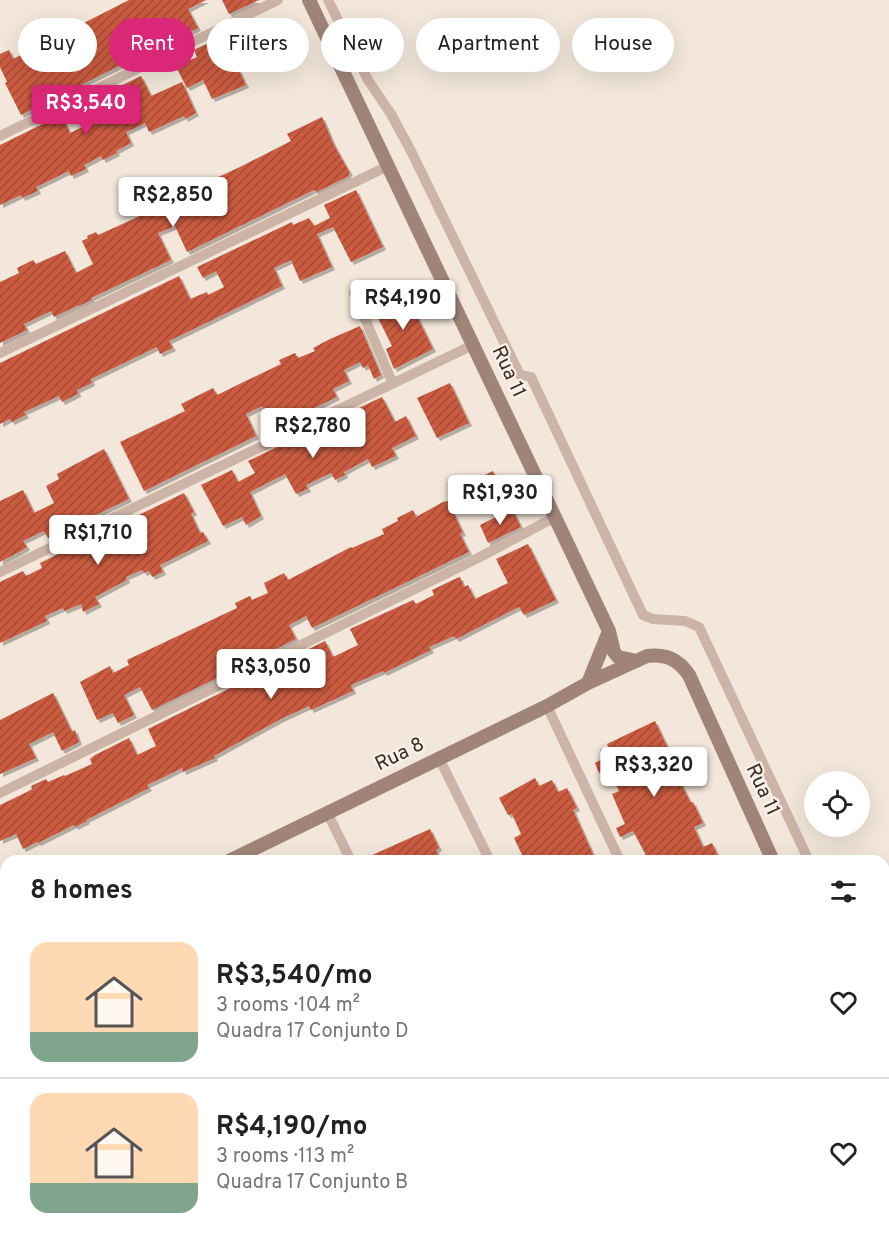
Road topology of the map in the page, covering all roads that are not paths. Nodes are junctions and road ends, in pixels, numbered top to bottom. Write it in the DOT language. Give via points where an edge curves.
graph roads {
  1 [pos="278,0"];
  2 [pos="309,0"];
  3 [pos="328,0"];
  4 [pos="0,136"];
  5 [pos="388,166"];
  6 [pos="354,293"];
  7 [pos="473,345"];
  8 [pos="0,353"];
  9 [pos="392,382"];
  10 [pos="555,517"];
  11 [pos="0,572"];
  12 [pos="609,631"];
  13 [pos="638,661"];
  14 [pos="588,683"];
  15 [pos="547,706"];
  16 [pos="439,758"];
  17 [pos="0,793"];
  18 [pos="327,812"];
  19 [pos="241,855"];
  20 [pos="348,855"];
  21 [pos="487,855"];
  22 [pos="617,855"];
  23 [pos="770,855"];
  24 [pos="806,855"];
  1 -- 4 [label="street"];
  2 -- 5 [label="street, Rua 11"];
  3 -- 24 [label="street" via="368,80 411,152 520,375 531,377 643,615 686,621 699,627"];
  5 -- 7 [label="street, Rua 11"];
  5 -- 8 [label="street"];
  6 -- 9 [label="street"];
  7 -- 9 [label="street"];
  7 -- 10 [label="street, Rua 11"];
  9 -- 11 [label="street"];
  10 -- 12 [label="street, Rua 11"];
  10 -- 17 [label="street"];
  12 -- 13 [label="street, Rua 11" via="618,657"];
  12 -- 14 [label="street"];
  13 -- 14 [label="street, Rua 11"];
  13 -- 23 [label="street, Rua 11" via="647,656 666,656 682,666"];
  14 -- 15 [label="street, Rua 8"];
  15 -- 16 [label="street, Rua 8"];
  15 -- 22 [label="street"];
  16 -- 18 [label="street, Rua 8"];
  16 -- 21 [label="street"];
  18 -- 19 [label="street, Rua 8"];
  18 -- 20 [label="street"];
}
